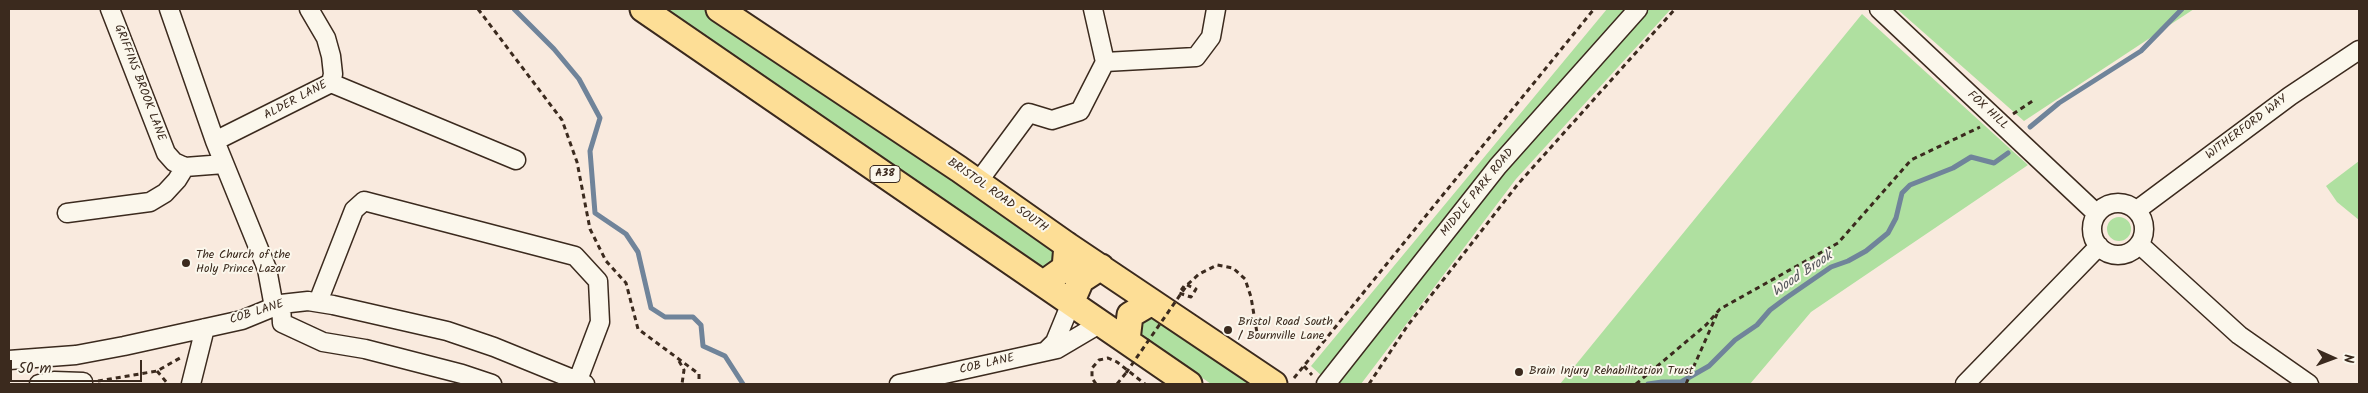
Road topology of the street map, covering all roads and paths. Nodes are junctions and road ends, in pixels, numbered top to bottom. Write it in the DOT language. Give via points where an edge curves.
graph roads {
  1 [pos="110,9"];
  2 [pos="169,9"];
  3 [pos="309,9"];
  4 [pos="478,9"];
  5 [pos="643,9"];
  6 [pos="720,9"];
  7 [pos="1093,9"];
  8 [pos="1216,9"];
  9 [pos="1594,9"];
  10 [pos="1638,9"];
  11 [pos="1674,9"];
  12 [pos="1878,9"];
  13 [pos="2359,50"];
  14 [pos="1106,62"];
  15 [pos="331,83"];
  16 [pos="2034,100"];
  17 [pos="1998,121"];
  18 [pos="215,142"];
  19 [pos="516,160"];
  20 [pos="224,164"];
  21 [pos="185,167"];
  22 [pos="978,182"];
  23 [pos="2137,210"];
  24 [pos="68,213"];
  25 [pos="2096,213"];
  26 [pos="2139,244"];
  27 [pos="1067,245"];
  28 [pos="2099,246"];
  29 [pos="1101,267"];
  30 [pos="1044,283"];
  31 [pos="1123,283"];
  32 [pos="318,302"];
  33 [pos="1152,302"];
  34 [pos="1072,303"];
  35 [pos="278,305"];
  36 [pos="1720,309"];
  37 [pos="1101,323"];
  38 [pos="205,328"];
  39 [pos="1127,340"];
  40 [pos="1258,340"];
  41 [pos="200,351"];
  42 [pos="1046,351"];
  43 [pos="76,355"];
  44 [pos="9,360"];
  45 [pos="679,361"];
  46 [pos="157,371"];
  47 [pos="83,382"];
  48 [pos="581,382"];
  49 [pos="46,383"];
  50 [pos="168,384"];
  51 [pos="191,384"];
  52 [pos="492,384"];
  53 [pos="682,384"];
  54 [pos="699,384"];
  55 [pos="898,384"];
  56 [pos="1096,384"];
  57 [pos="1117,384"];
  58 [pos="1145,384"];
  59 [pos="1189,384"];
  60 [pos="1274,384"];
  61 [pos="1289,384"];
  62 [pos="1326,384"];
  63 [pos="1369,384"];
  64 [pos="1636,384"];
  65 [pos="1686,384"];
  66 [pos="1965,384"];
  67 [pos="2309,384"];
  1 -- 21 [label="street, GRIFFINS BROOK LANE" via="166,153"];
  2 -- 18 [label="street"];
  3 -- 15 [label="street, ALDER LANE" via="326,38 331,56"];
  4 -- 45 [label="path" via="562,120 577,162 590,229 606,261 626,283 638,329"];
  5 -- 30 [label="highway, A38"];
  6 -- 22 [label="highway, BRISTOL ROAD SOUTH"];
  7 -- 14 [label="street"];
  8 -- 14 [label="street" via="1211,37 1196,57"];
  9 -- 61 [label="path"];
  10 -- 62 [label="street, MIDDLE PARK ROAD" via="1498,166"];
  11 -- 63 [label="path" via="1518,184 1408,325"];
  12 -- 17 [label="street, FOX HILL"];
  13 -- 23 [label="street, WITHERFORD WAY" via="2290,96"];
  14 -- 22 [label="street" via="1080,111 1052,120 1029,113"];
  15 -- 18 [label="street, ALDER LANE"];
  15 -- 19 [label="street"];
  16 -- 17 [label="path"];
  17 -- 25 [label="street, FOX HILL"];
  17 -- 36 [label="path" via="1911,160 1838,243"];
  18 -- 20 [label="street"];
  20 -- 21 [label="street"];
  20 -- 35 [label="street" via="267,269"];
  21 -- 24 [label="street" via="166,193 150,202"];
  22 -- 27 [label="highway, BRISTOL ROAD SOUTH"];
  23 -- 25 [label="street" via="2119,202 2105,205"];
  23 -- 26 [label="street" via="2144,222 2144,238"];
  25 -- 28 [label="street" via="2092,232"];
  26 -- 28 [label="street" via="2122,254 2109,254"];
  26 -- 67 [label="street" via="2239,335"];
  27 -- 29 [label="highway, BRISTOL ROAD SOUTH"];
  27 -- 30 [label="highway" via="1065,268"];
  28 -- 66 [label="street"];
  29 -- 31 [label="highway, BRISTOL ROAD SOUTH"];
  29 -- 34 [label="highway" via="1081,280"];
  30 -- 34 [label="highway, A38"];
  31 -- 33 [label="highway, BRISTOL ROAD SOUTH"];
  31 -- 37 [label="highway" via="1123,295 1118,306"];
  32 -- 35 [label="street, COB LANE"];
  32 -- 48 [label="street, COB LANE" via="447,331"];
  32 -- 48 [label="street" via="354,210 364,201 575,256 598,281 600,322"];
  33 -- 39 [label="highway" via="1130,315"];
  33 -- 60 [label="highway, BRISTOL ROAD SOUTH"];
  34 -- 37 [label="highway, A38"];
  34 -- 42 [label="street" via="1054,342"];
  35 -- 38 [label="street, COB LANE" via="242,320"];
  35 -- 52 [label="street" via="282,323 323,342 365,348"];
  36 -- 64 [label="path" via="1706,326"];
  36 -- 65 [label="path"];
  37 -- 39 [label="highway, A38"];
  37 -- 42 [label="street, COB LANE" via="1057,349"];
  38 -- 41 [label="street"];
  38 -- 43 [label="street, COB LANE"];
  39 -- 59 [label="highway, A38"];
  40 -- 57 [label="path, bridge" via="1245,279 1233,268 1216,265 1186,286"];
  41 -- 46 [label="path" via="178,358"];
  41 -- 51 [label="street"];
  42 -- 55 [label="street, COB LANE"];
  43 -- 44 [label="street, COB LANE"];
  43 -- 49 [label="street"];
  45 -- 53 [label="path" via="684,370"];
  45 -- 54 [label="path" via="700,374"];
  46 -- 47 [label="path"];
  46 -- 50 [label="path"];
  47 -- 49 [label="street"];
  56 -- 58 [label="path" via="1092,368 1098,360 1108,358"];
}
